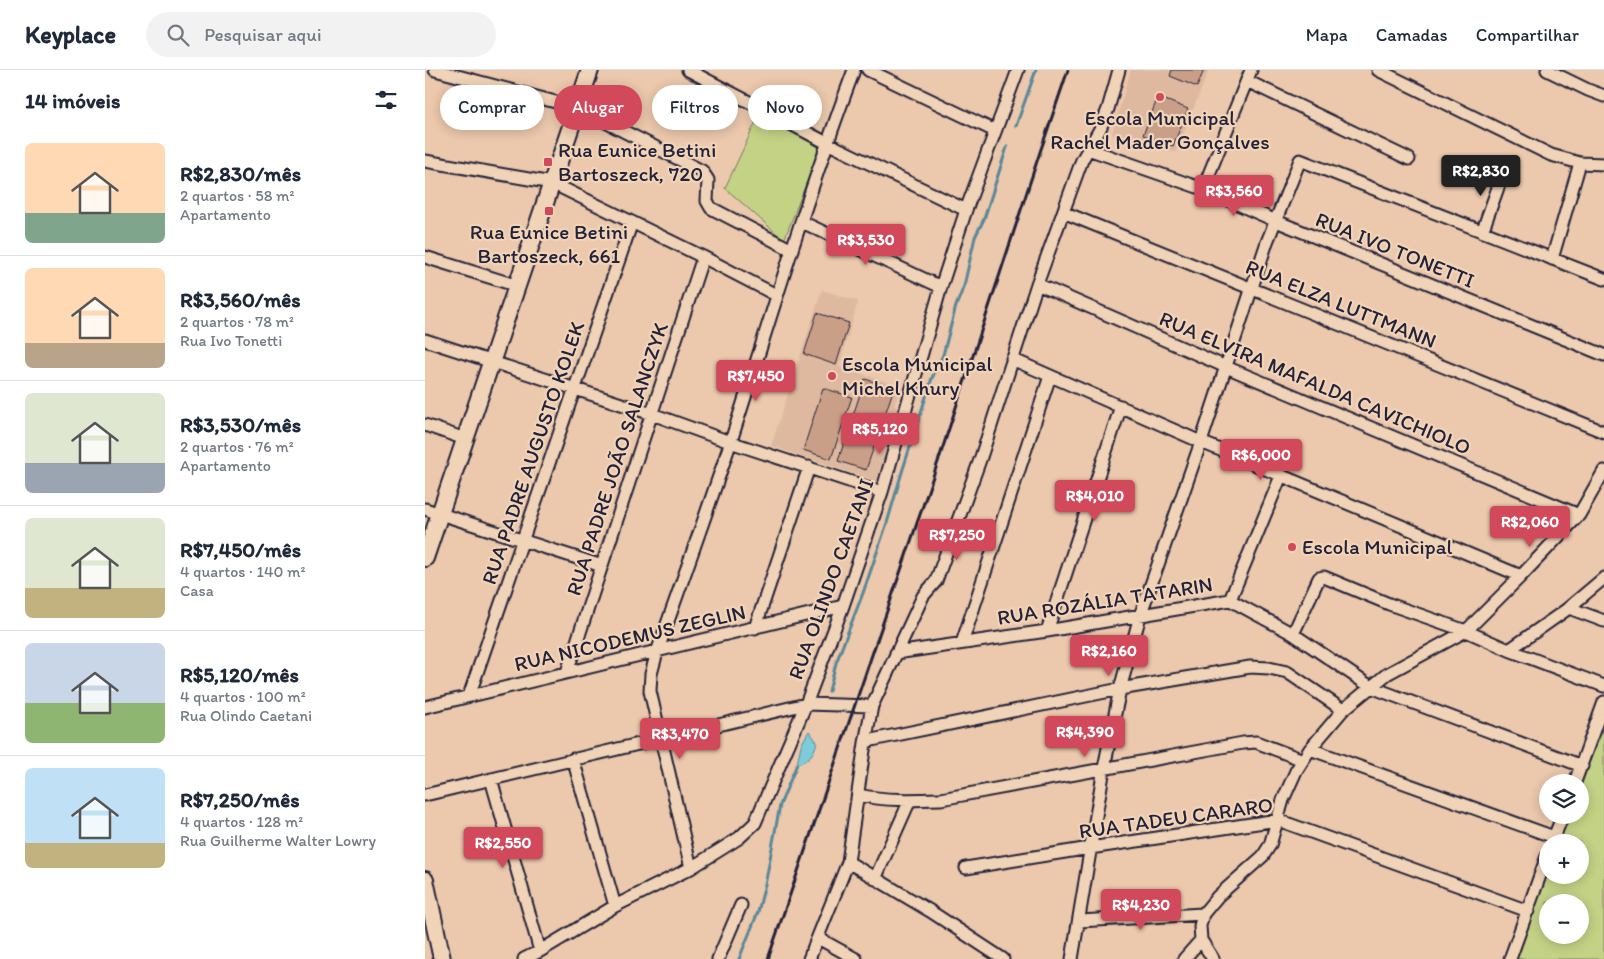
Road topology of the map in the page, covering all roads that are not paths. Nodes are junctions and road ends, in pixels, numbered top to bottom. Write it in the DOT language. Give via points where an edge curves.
graph roads {
  1 [pos="435,70"];
  2 [pos="591,70"];
  3 [pos="688,70"];
  4 [pos="854,70"];
  5 [pos="868,70"];
  6 [pos="1018,70"];
  7 [pos="1119,70"];
  8 [pos="1379,70"];
  9 [pos="1547,70"];
  10 [pos="1249,75"];
  11 [pos="586,85"];
  12 [pos="1604,96"];
  13 [pos="554,102"];
  14 [pos="570,130"];
  15 [pos="621,130"];
  16 [pos="995,131"];
  17 [pos="827,143"];
  18 [pos="1088,148"];
  19 [pos="1409,159"];
  20 [pos="425,161"];
  21 [pos="1580,163"];
  22 [pos="1604,164"];
  23 [pos="1504,171"];
  24 [pos="552,183"];
  25 [pos="1203,189"];
  26 [pos="966,210"];
  27 [pos="1063,212"];
  28 [pos="1275,221"];
  29 [pos="632,222"];
  30 [pos="802,222"];
  31 [pos="1482,232"];
  32 [pos="792,250"];
  33 [pos="425,257"];
  34 [pos="703,257"];
  35 [pos="1552,259"];
  36 [pos="1604,279"];
  37 [pos="1037,284"];
  38 [pos="518,286"];
  39 [pos="941,287"];
  40 [pos="1252,288"];
  41 [pos="776,295"];
  42 [pos="425,340"];
  43 [pos="1604,355"];
  44 [pos="1012,359"];
  45 [pos="491,362"];
  46 [pos="1226,367"];
  47 [pos="1050,376"];
  48 [pos="575,390"];
  49 [pos="1121,406"];
  50 [pos="652,414"];
  51 [pos="425,426"];
  52 [pos="1604,432"];
  53 [pos="465,439"];
  54 [pos="730,442"];
  55 [pos="1201,442"];
  56 [pos="809,467"];
  57 [pos="1604,472"];
  58 [pos="1281,476"];
  59 [pos="883,492"];
  60 [pos="432,512"];
  61 [pos="1579,515"];
  62 [pos="523,541"];
  63 [pos="425,558"];
  64 [pos="602,566"];
  65 [pos="1521,576"];
  66 [pos="1604,578"];
  67 [pos="1230,600"];
  68 [pos="843,606"];
  69 [pos="1569,608"];
  70 [pos="1139,616"];
  71 [pos="1604,620"];
  72 [pos="755,628"];
  73 [pos="1047,631"];
  74 [pos="1466,631"];
  75 [pos="1293,634"];
  76 [pos="962,643"];
  77 [pos="1509,650"];
  78 [pos="657,652"];
  79 [pos="896,653"];
  80 [pos="567,672"];
  81 [pos="1604,686"];
  82 [pos="1371,687"];
  83 [pos="1120,689"];
  84 [pos="469,696"];
  85 [pos="1604,702"];
  86 [pos="806,704"];
  87 [pos="872,706"];
  88 [pos="425,707"];
  89 [pos="1343,710"];
  90 [pos="661,738"];
  91 [pos="865,743"];
  92 [pos="1309,749"];
  93 [pos="573,759"];
  94 [pos="1303,760"];
  95 [pos="1582,766"];
  96 [pos="1104,768"];
  97 [pos="1578,774"];
  98 [pos="491,779"];
  99 [pos="425,795"];
  100 [pos="858,795"];
  101 [pos="911,800"];
  102 [pos="1278,820"];
  103 [pos="1539,835"];
  104 [pos="1089,848"];
  105 [pos="847,862"];
  106 [pos="691,868"];
  107 [pos="966,868"];
  108 [pos="875,879"];
  109 [pos="1539,879"];
  110 [pos="425,880"];
  111 [pos="741,905"];
  112 [pos="615,906"];
  113 [pos="1528,911"];
  114 [pos="1203,914"];
  115 [pos="1079,921"];
  116 [pos="818,938"];
  117 [pos="1201,940"];
  118 [pos="540,951"];
  119 [pos="442,959"];
  120 [pos="524,959"];
  121 [pos="718,959"];
  122 [pos="809,959"];
  123 [pos="856,959"];
  124 [pos="1003,959"];
  125 [pos="1072,959"];
  126 [pos="1184,959"];
  127 [pos="1213,959"];
  128 [pos="1510,959"];
  1 -- 13 [label="street"];
  2 -- 11 [label="street"];
  3 -- 17 [label="street"];
  4 -- 17 [label="street"];
  5 -- 16 [label="street"];
  6 -- 16 [label="street, RUA OLINDO CAETANI"];
  7 -- 18 [label="street" via="1108,109"];
  8 -- 21 [label="street" via="1551,154"];
  9 -- 12 [label="street"];
  10 -- 19 [label="street"];
  10 -- 25 [label="street"];
  14 -- 24 [label="street"];
  15 -- 32 [label="street" via="702,171 708,180 707,201 711,208"];
  16 -- 26 [label="street, RUA OLINDO CAETANI"];
  17 -- 26 [label="street"];
  17 -- 30 [label="street"];
  18 -- 25 [label="street, RUA IVO TONETTI"];
  18 -- 27 [label="street"];
  20 -- 24 [label="street"];
  21 -- 22 [label="street"];
  21 -- 35 [label="street"];
  23 -- 31 [label="street"];
  24 -- 29 [label="street"];
  24 -- 38 [label="street"];
  25 -- 28 [label="street, RUA IVO TONETTI"];
  26 -- 39 [label="street, RUA OLINDO CAETANI"];
  27 -- 37 [label="street"];
  27 -- 40 [label="street, RUA ELZA LUTTMANN"];
  28 -- 31 [label="street" via="1300,160"];
  28 -- 40 [label="street"];
  28 -- 43 [label="street, RUA IVO TONETTI"];
  29 -- 34 [label="street"];
  29 -- 48 [label="street, RUA PADRE AUGUSTO KOLEK"];
  30 -- 32 [label="street"];
  30 -- 39 [label="street"];
  31 -- 35 [label="street"];
  32 -- 41 [label="street"];
  33 -- 38 [label="street"];
  34 -- 41 [label="street"];
  34 -- 50 [label="street, RUA PADRE JOÃO SALANCZYK"];
  35 -- 36 [label="street"];
  37 -- 44 [label="street"];
  37 -- 46 [label="street, RUA ELVIRA MAFALDA CAVICHIOLO"];
  38 -- 45 [label="street"];
  39 -- 59 [label="street, RUA OLINDO CAETANI"];
  40 -- 46 [label="street"];
  40 -- 52 [label="street, RUA ELZA LUTTMANN"];
  41 -- 54 [label="street"];
  42 -- 45 [label="street"];
  44 -- 47 [label="street"];
  44 -- 79 [label="street" via="936,581 923,596"];
  45 -- 48 [label="street"];
  45 -- 53 [label="street"];
  46 -- 55 [label="street"];
  46 -- 61 [label="street, RUA ELVIRA MAFALDA CAVICHIOLO"];
  47 -- 49 [label="street"];
  47 -- 76 [label="street"];
  48 -- 50 [label="street"];
  48 -- 62 [label="street, RUA PADRE AUGUSTO KOLEK"];
  49 -- 55 [label="street"];
  49 -- 73 [label="street"];
  50 -- 54 [label="street"];
  50 -- 64 [label="street, RUA PADRE JOÃO SALANCZYK"];
  51 -- 53 [label="street"];
  53 -- 60 [label="street"];
  54 -- 56 [label="street"];
  54 -- 78 [label="street"];
  55 -- 58 [label="street"];
  55 -- 70 [label="street"];
  56 -- 59 [label="street"];
  56 -- 72 [label="street"];
  57 -- 61 [label="street"];
  58 -- 65 [label="street"];
  58 -- 67 [label="street"];
  59 -- 68 [label="street, RUA OLINDO CAETANI"];
  60 -- 62 [label="street"];
  60 -- 63 [label="street"];
  61 -- 65 [label="street"];
  62 -- 64 [label="street"];
  62 -- 84 [label="street, RUA PADRE AUGUSTO KOLEK"];
  64 -- 80 [label="street, RUA PADRE JOÃO SALANCZYK"];
  65 -- 74 [label="street"];
  66 -- 69 [label="street"];
  67 -- 70 [label="street, RUA ROZÁLIA TATARIN"];
  67 -- 75 [label="street, RUA ROZÁLIA TATARIN"];
  68 -- 72 [label="street, RUA NICODEMUS ZEGLIN"];
  68 -- 86 [label="street, RUA OLINDO CAETANI"];
  69 -- 71 [label="street"];
  69 -- 77 [label="street"];
  70 -- 73 [label="street, RUA ROZÁLIA TATARIN"];
  70 -- 83 [label="street"];
  72 -- 78 [label="street, RUA NICODEMUS ZEGLIN"];
  73 -- 76 [label="street, RUA ROZÁLIA TATARIN"];
  74 -- 75 [label="street" via="1321,577"];
  74 -- 77 [label="street"];
  74 -- 82 [label="street" via="1387,674"];
  75 -- 82 [label="street, RUA ROZÁLIA TATARIN"];
  76 -- 79 [label="street, RUA ROZÁLIA TATARIN"];
  77 -- 81 [label="street"];
  78 -- 80 [label="street, RUA NICODEMUS ZEGLIN"];
  78 -- 90 [label="street" via="650,690"];
  79 -- 87 [label="street"];
  80 -- 84 [label="street, RUA NICODEMUS ZEGLIN"];
  82 -- 89 [label="street"];
  82 -- 95 [label="street, RUA ROZÁLIA TATARIN"];
  83 -- 89 [label="street" via="1250,667 1269,668 1287,672"];
  83 -- 91 [label="street"];
  83 -- 96 [label="street"];
  84 -- 88 [label="street, RUA NICODEMUS ZEGLIN"];
  85 -- 95 [label="street"];
  86 -- 87 [label="street"];
  86 -- 90 [label="street"];
  86 -- 106 [label="street, RUA OLINDO CAETANI" via="755,823 739,838"];
  87 -- 91 [label="street"];
  89 -- 92 [label="street"];
  90 -- 93 [label="street"];
  90 -- 106 [label="street"];
  91 -- 100 [label="street"];
  92 -- 94 [label="street"];
  92 -- 103 [label="street"];
  93 -- 98 [label="street"];
  93 -- 112 [label="street"];
  94 -- 96 [label="street" via="1256,742"];
  94 -- 102 [label="street" via="1283,800"];
  95 -- 97 [label="street"];
  96 -- 101 [label="street" via="941,799"];
  96 -- 104 [label="street"];
  98 -- 99 [label="street"];
  98 -- 118 [label="street"];
  100 -- 101 [label="street"];
  100 -- 105 [label="street"];
  101 -- 108 [label="street"];
  102 -- 104 [label="street, RUA TADEU CARARO"];
  102 -- 113 [label="street, RUA TADEU CARARO"];
  102 -- 114 [label="street" via="1263,856 1218,896"];
  104 -- 107 [label="street, RUA TADEU CARARO"];
  104 -- 115 [label="street"];
  105 -- 108 [label="street"];
  105 -- 116 [label="street"];
  106 -- 112 [label="street, RUA OLINDO CAETANI"];
  108 -- 124 [label="street"];
  109 -- 113 [label="street"];
  110 -- 119 [label="street"];
  111 -- 121 [label="street"];
  112 -- 118 [label="street, RUA OLINDO CAETANI"];
  113 -- 128 [label="street"];
  114 -- 115 [label="street"];
  114 -- 117 [label="street"];
  115 -- 125 [label="street"];
  116 -- 122 [label="street"];
  116 -- 123 [label="street"];
  117 -- 126 [label="street"];
  117 -- 127 [label="street"];
  118 -- 120 [label="street, RUA OLINDO CAETANI"];
}
